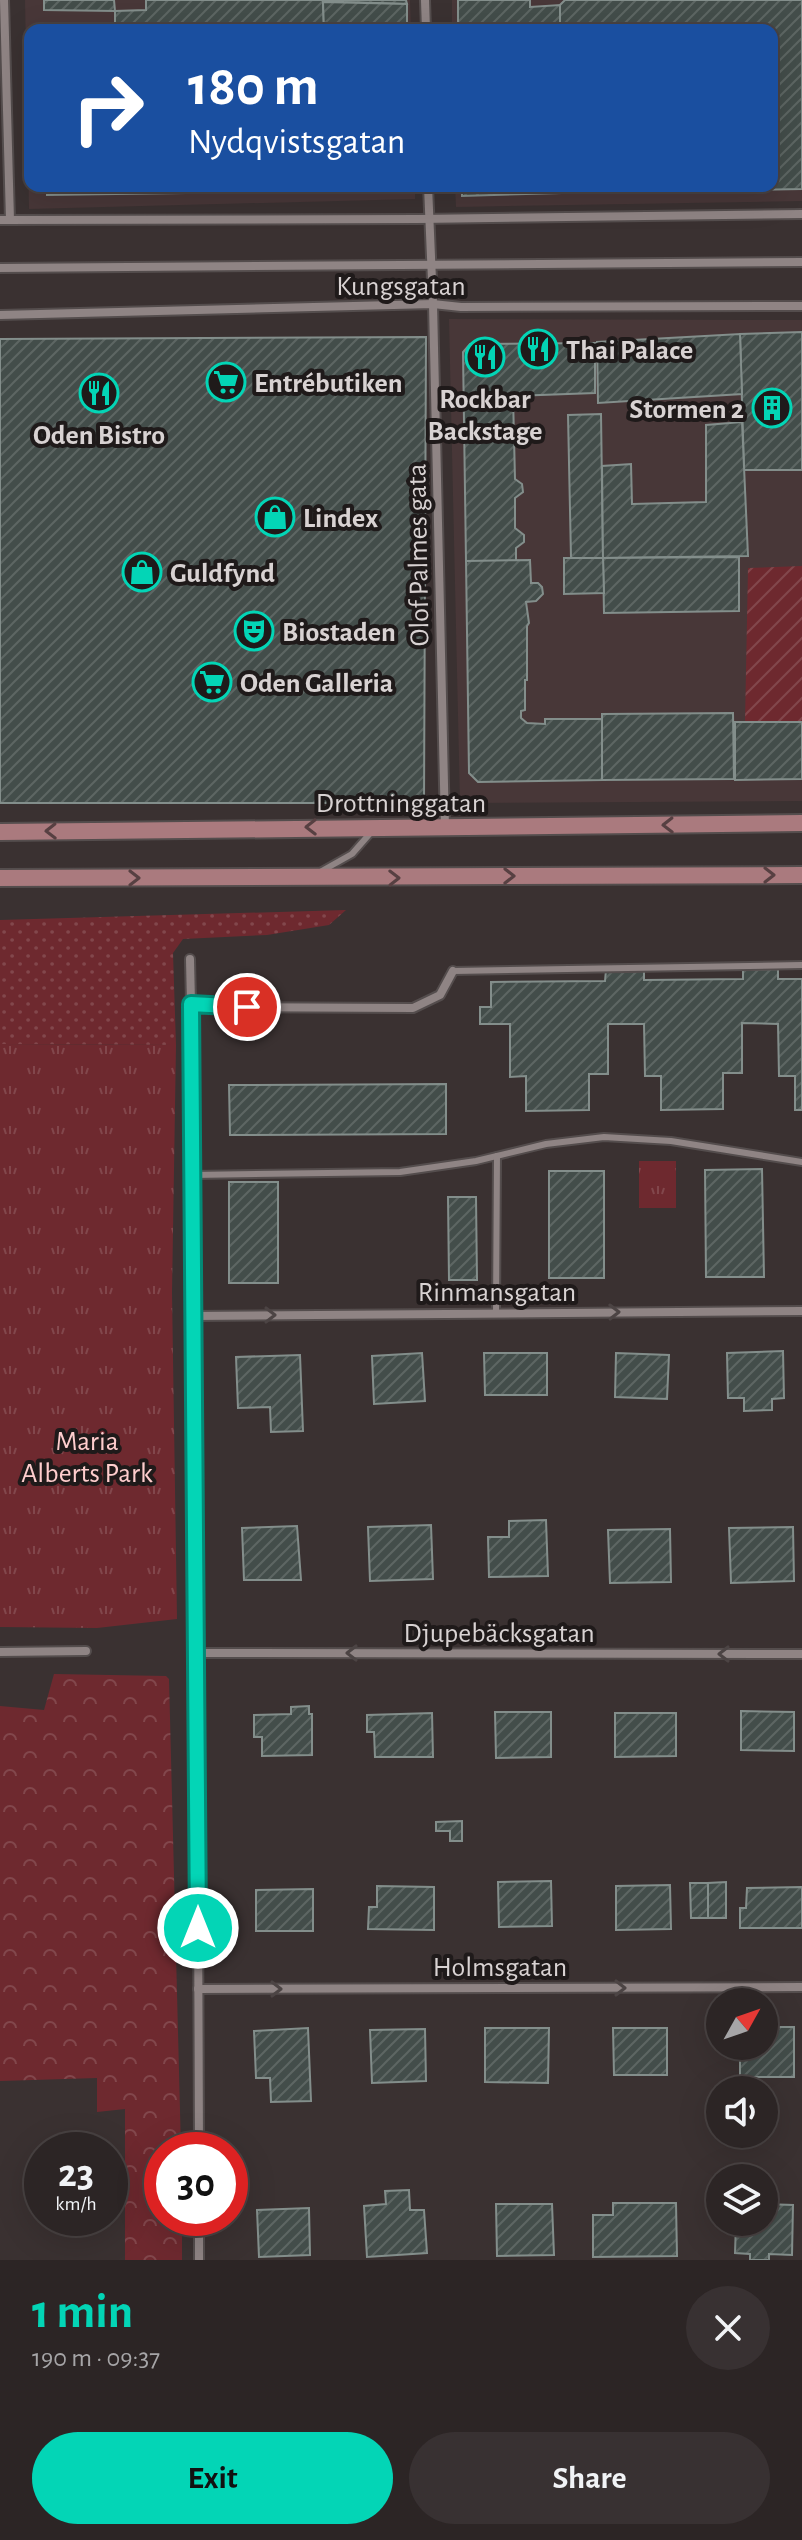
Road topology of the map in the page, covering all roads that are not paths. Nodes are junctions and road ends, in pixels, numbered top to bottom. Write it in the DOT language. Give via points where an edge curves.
graph roads {
  1 [pos="4,0"];
  2 [pos="425,0"];
  3 [pos="426,24"];
  4 [pos="428,192"];
  5 [pos="802,214"];
  6 [pos="428,219"];
  7 [pos="0,220"];
  8 [pos="10,220"];
  9 [pos="802,262"];
  10 [pos="431,264"];
  11 [pos="0,268"];
  12 [pos="433,304"];
  13 [pos="802,306"];
  14 [pos="0,315"];
  15 [pos="802,823"];
  16 [pos="375,826"];
  17 [pos="445,828"];
  18 [pos="0,832"];
  19 [pos="802,875"];
  20 [pos="0,878"];
  21 [pos="306,878"];
  22 [pos="190,959"];
  23 [pos="802,965"];
  24 [pos="453,971"];
  25 [pos="191,1004"];
  26 [pos="497,1156"];
  27 [pos="802,1162"];
  28 [pos="192,1175"];
  29 [pos="802,1311"];
  30 [pos="496,1313"];
  31 [pos="192,1316"];
  32 [pos="86,1651"];
  33 [pos="0,1652"];
  34 [pos="196,1653"];
  35 [pos="802,1654"];
  36 [pos="802,1987"];
  37 [pos="198,1989"];
  38 [pos="199,2132"];
  39 [pos="199,2236"];
  40 [pos="199,2260"];
  1 -- 8 [label="street"];
  2 -- 3 [label="street"];
  4 -- 6 [label="street, Olof Palmes gata"];
  5 -- 6 [label="street"];
  6 -- 8 [label="street"];
  6 -- 10 [label="street, Olof Palmes gata"];
  7 -- 8 [label="street"];
  9 -- 10 [label="street, Kungsgatan"];
  10 -- 11 [label="street, Kungsgatan"];
  10 -- 12 [label="street, Olof Palmes gata"];
  12 -- 13 [label="street, Kungsgatan"];
  12 -- 14 [label="street, Kungsgatan"];
  12 -- 17 [label="street, Olof Palmes gata"];
  15 -- 17 [label="street, Drottninggatan, one-way"];
  16 -- 17 [label="street, Drottninggatan"];
  16 -- 18 [label="street, Drottninggatan, one-way"];
  16 -- 21 [label="lane" via="352,854"];
  21 -- 19 [label="street, one-way"];
  20 -- 21 [label="street, one-way"];
  22 -- 25 [label="street"];
  23 -- 24 [label="lane"];
  24 -- 25 [label="street" via="440,995 413,1008"];
  25 -- 28 [label="street"];
  26 -- 27 [label="lane" via="604,1137 671,1141"];
  26 -- 28 [label="lane" via="400,1172"];
  26 -- 30 [label="lane"];
  28 -- 31 [label="street"];
  30 -- 29 [label="street, Rinmansgatan, one-way"];
  31 -- 30 [label="street, Rinmansgatan, one-way"];
  31 -- 34 [label="street"];
  32 -- 33 [label="street"];
  35 -- 34 [label="street, Djupebäcksgatan, one-way"];
  34 -- 37 [label="street"];
  37 -- 36 [label="street, Holmsgatan, one-way"];
  37 -- 38 [label="street"];
  39 -- 40 [label="street"];
}
